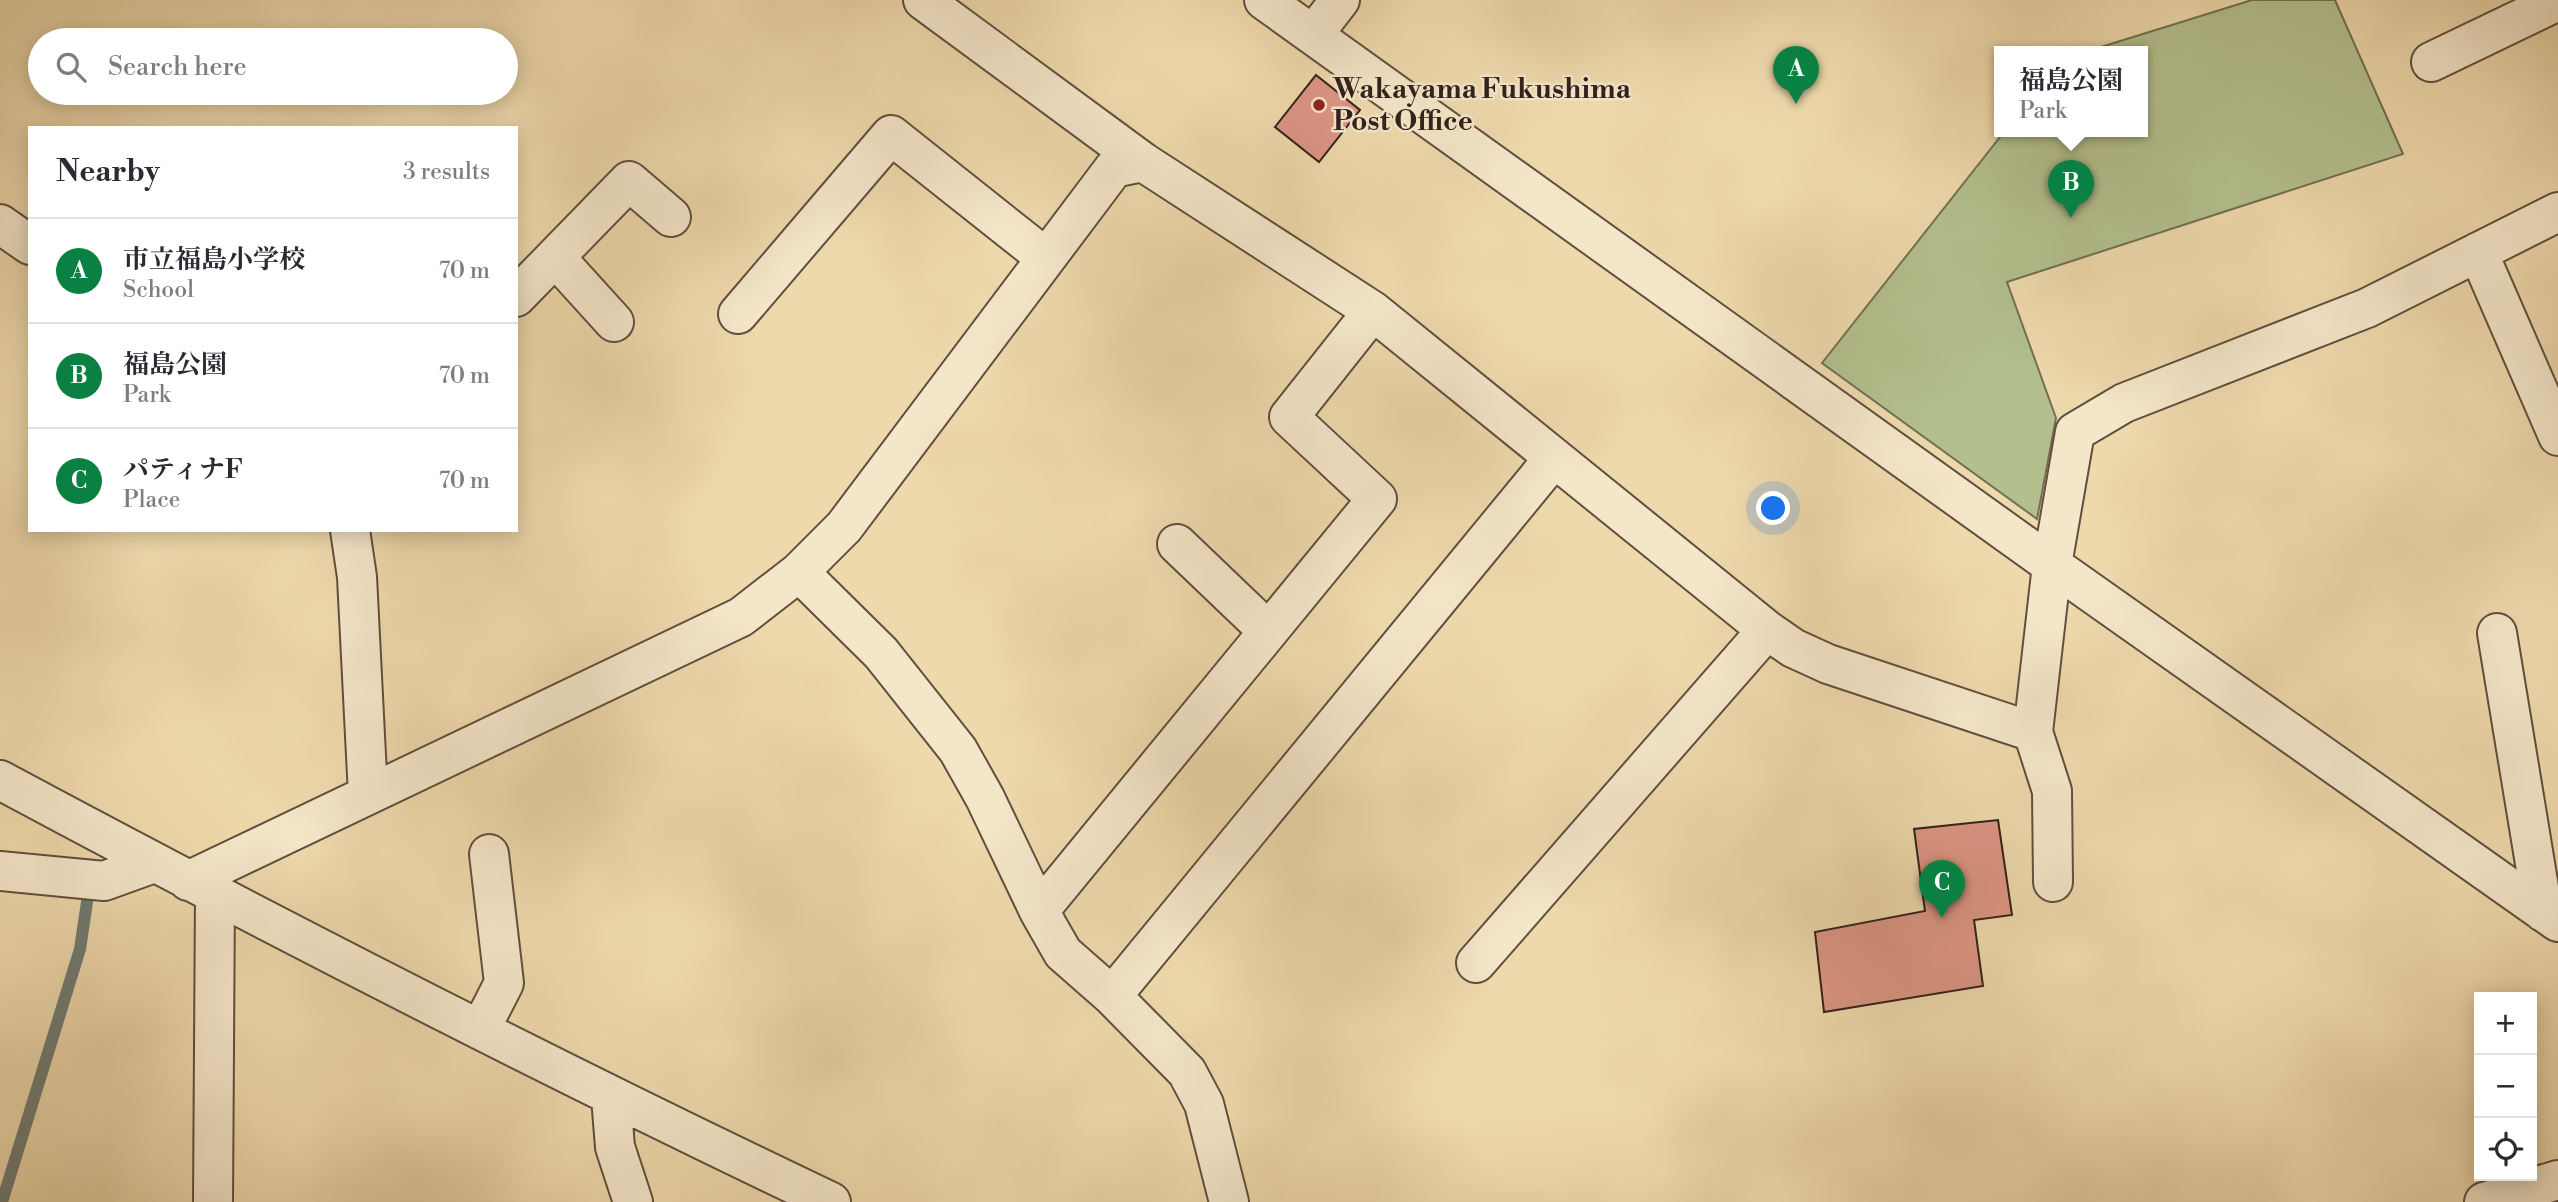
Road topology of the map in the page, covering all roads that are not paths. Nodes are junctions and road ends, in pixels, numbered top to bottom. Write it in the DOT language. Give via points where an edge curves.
graph roads {
  1 [pos="923,0"];
  2 [pos="1264,0"];
  3 [pos="1340,0"];
  4 [pos="2558,1"];
  5 [pos="1313,35"];
  6 [pos="2431,62"];
  7 [pos="1143,162"];
  8 [pos="2558,212"];
  9 [pos="671,216"];
  10 [pos="0,224"];
  11 [pos="28,244"];
  12 [pos="2478,252"];
  13 [pos="555,257"];
  14 [pos="1046,258"];
  15 [pos="518,295"];
  16 [pos="1373,311"];
  17 [pos="738,314"];
  18 [pos="614,322"];
  19 [pos="2558,436"];
  20 [pos="1554,457"];
  21 [pos="350,532"];
  22 [pos="1177,544"];
  23 [pos="2052,565"];
  24 [pos="799,572"];
  25 [pos="1768,630"];
  26 [pos="1268,631"];
  27 [pos="2497,633"];
  28 [pos="2033,732"];
  29 [pos="0,780"];
  30 [pos="368,795"];
  31 [pos="489,854"];
  32 [pos="154,863"];
  33 [pos="0,871"];
  34 [pos="2053,882"];
  35 [pos="202,888"];
  36 [pos="1039,911"];
  37 [pos="2551,917"];
  38 [pos="1476,963"];
  39 [pos="1112,996"];
  40 [pos="480,1030"];
  41 [pos="611,1097"];
  42 [pos="2558,1180"];
  43 [pos="213,1202"];
  44 [pos="633,1202"];
  45 [pos="831,1202"];
  46 [pos="1229,1202"];
  47 [pos="2484,1202"];
  1 -- 7 [label="street"];
  2 -- 5 [label="street"];
  3 -- 5 [label="street"];
  4 -- 6 [label="street"];
  5 -- 23 [label="street"];
  7 -- 14 [label="street" via="1114,167"];
  7 -- 16 [label="street"];
  8 -- 12 [label="street"];
  9 -- 13 [label="street" via="629,181"];
  10 -- 11 [label="street"];
  12 -- 19 [label="street"];
  12 -- 23 [label="street" via="2367,308 2124,403 2075,432"];
  13 -- 15 [label="street"];
  13 -- 18 [label="street"];
  14 -- 17 [label="street" via="891,135"];
  14 -- 24 [label="street" via="844,527"];
  16 -- 20 [label="street"];
  16 -- 26 [label="street" via="1289,417 1377,499"];
  20 -- 25 [label="street"];
  20 -- 39 [label="street"];
  21 -- 30 [label="street" via="357,576"];
  22 -- 26 [label="street"];
  23 -- 28 [label="street"];
  23 -- 37 [label="street"];
  24 -- 30 [label="street" via="741,617"];
  24 -- 36 [label="street" via="881,653 958,750"];
  25 -- 28 [label="street" via="1828,664"];
  25 -- 38 [label="street"];
  26 -- 36 [label="street"];
  27 -- 37 [label="street"];
  28 -- 34 [label="street" via="2052,791"];
  29 -- 32 [label="street"];
  30 -- 35 [label="street"];
  31 -- 40 [label="street" via="505,983"];
  32 -- 33 [label="street" via="93,880"];
  32 -- 35 [label="street"];
  35 -- 40 [label="street"];
  35 -- 43 [label="street"];
  36 -- 39 [label="street" via="1063,953"];
  39 -- 46 [label="street" via="1186,1072 1204,1104"];
  40 -- 41 [label="street"];
  41 -- 44 [label="street" via="615,1147"];
  41 -- 45 [label="street"];
  42 -- 47 [label="street"];
}
